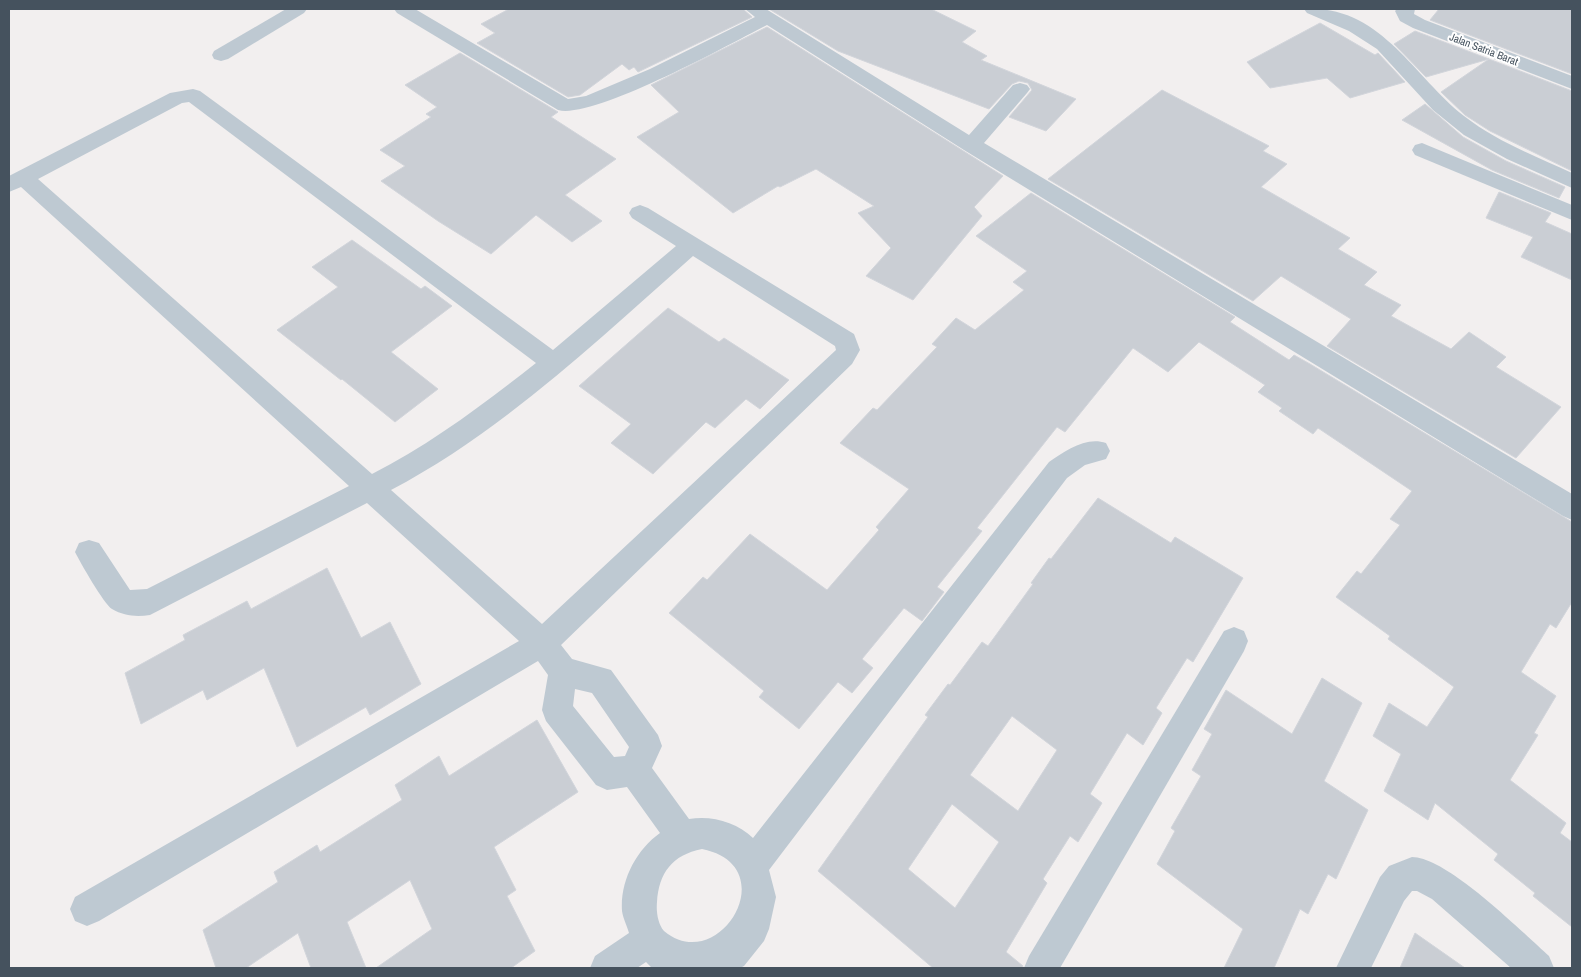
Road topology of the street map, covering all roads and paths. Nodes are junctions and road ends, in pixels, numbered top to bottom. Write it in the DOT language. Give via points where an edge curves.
graph roads {
  1 [pos="298,9"];
  2 [pos="402,9"];
  3 [pos="1313,9"];
  4 [pos="1406,9"];
  5 [pos="762,12"];
  6 [pos="221,55"];
  7 [pos="1572,83"];
  8 [pos="1020,89"];
  9 [pos="971,144"];
  10 [pos="1422,150"];
  11 [pos="16,182"];
  12 [pos="1572,182"];
  13 [pos="640,213"];
  14 [pos="1572,213"];
  15 [pos="692,246"];
  16 [pos="553,364"];
  17 [pos="1097,451"];
  18 [pos="370,489"];
  19 [pos="1572,508"];
  20 [pos="89,552"];
  21 [pos="1234,641"];
  22 [pos="542,643"];
  23 [pos="563,672"];
  24 [pos="634,770"];
  25 [pos="682,837"];
  26 [pos="752,866"];
  27 [pos="87,909"];
  28 [pos="649,940"];
  29 [pos="735,961"];
  30 [pos="1045,966"];
  31 [pos="607,968"];
  32 [pos="1353,968"];
  33 [pos="1537,968"];
  1 -- 6 [label="street"];
  2 -- 5 [label="street" via="565,106 591,101 723,42"];
  3 -- 12 [label="street" via="1353,26 1391,51 1449,114 1470,129"];
  4 -- 7 [label="street, Jalan Satria Barat" via="1406,17 1419,24"];
  5 -- 9 [label="street"];
  8 -- 9 [label="street"];
  9 -- 19 [label="street"];
  10 -- 14 [label="street"];
  11 -- 16 [label="street" via="177,97 193,95"];
  11 -- 18 [label="street"];
  13 -- 15 [label="street"];
  15 -- 16 [label="street"];
  15 -- 22 [label="street" via="846,341 848,350 837,364"];
  16 -- 18 [label="street" via="444,446"];
  17 -- 26 [label="street" via="1077,457 1058,470"];
  18 -- 20 [label="street" via="150,602 128,603 120,599"];
  18 -- 22 [label="street"];
  21 -- 30 [label="street"];
  22 -- 23 [label="street"];
  22 -- 27 [label="street"];
  23 -- 24 [label="street" via="601,680 647,746"];
  23 -- 24 [label="street" via="557,710 607,774"];
  24 -- 25 [label="street"];
  25 -- 26 [label="street" via="702,834 722,837 740,848"];
  25 -- 28 [label="street" via="658,854 642,880 639,911"];
  26 -- 29 [label="street" via="759,897 752,928"];
  28 -- 29 [label="street" via="665,957 687,966"];
  28 -- 31 [label="street"];
  32 -- 33 [label="street" via="1392,889 1401,878 1420,874 1444,887"];
}
